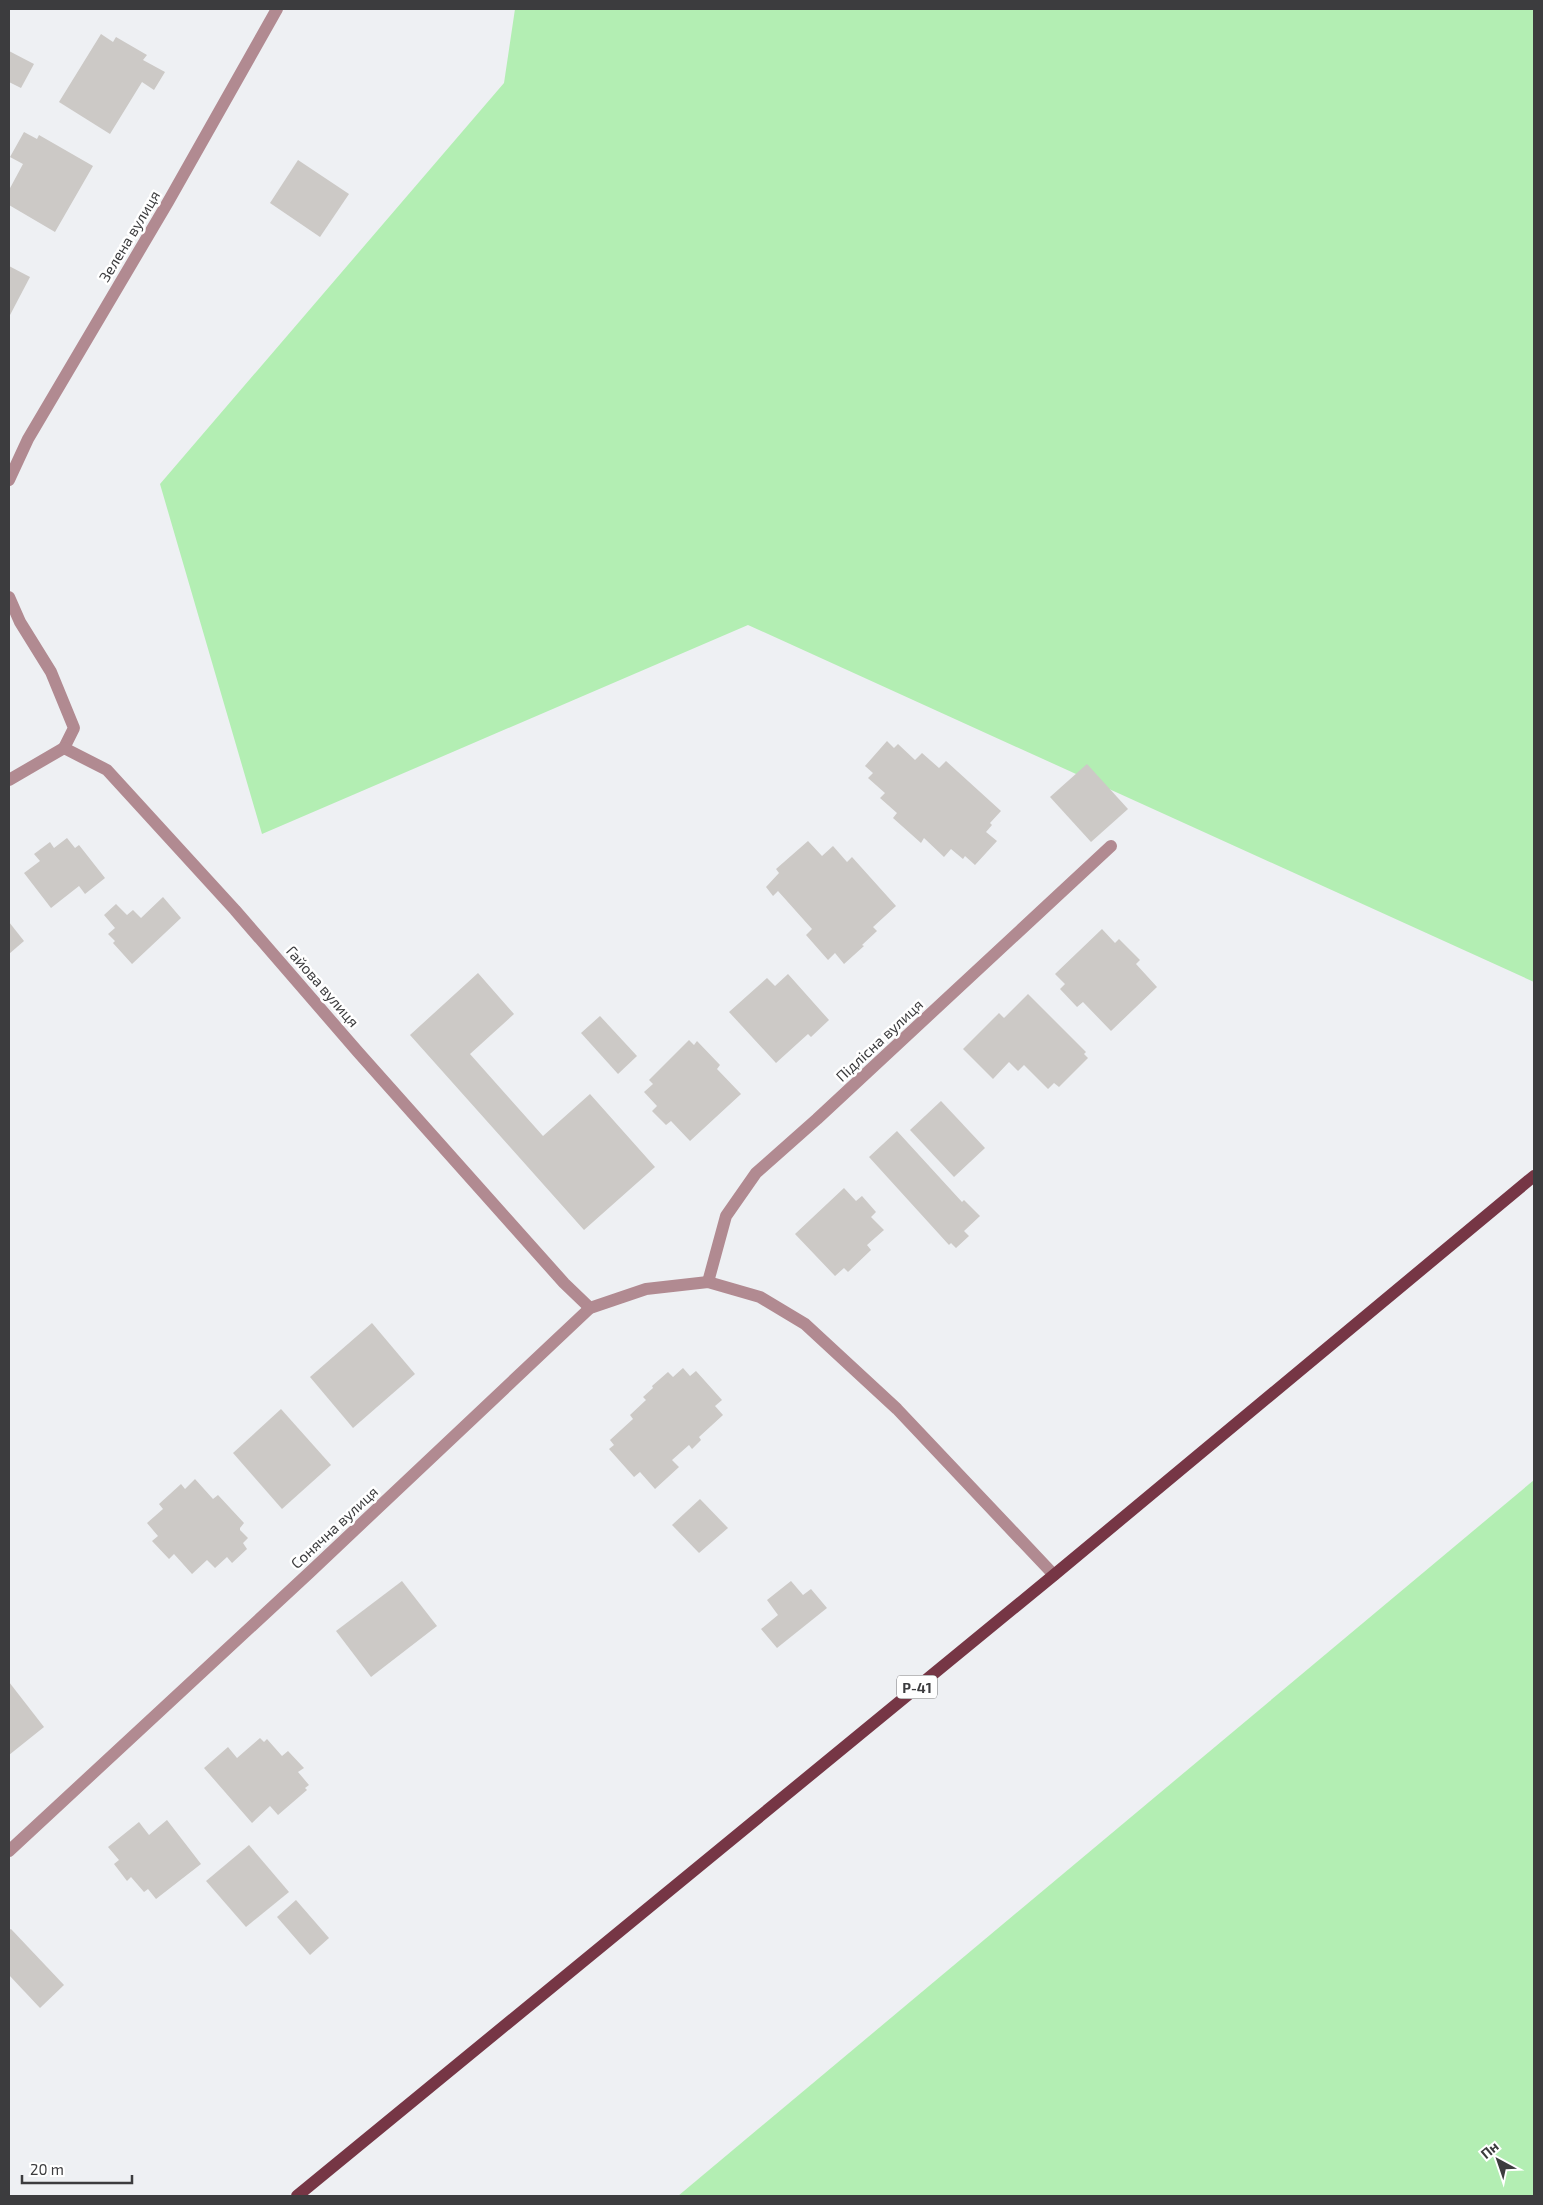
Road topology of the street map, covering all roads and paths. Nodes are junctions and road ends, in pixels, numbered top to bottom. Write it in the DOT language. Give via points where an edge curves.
graph roads {
  1 [pos="277,9"];
  2 [pos="9,480"];
  3 [pos="9,597"];
  4 [pos="64,748"];
  5 [pos="9,780"];
  6 [pos="1111,846"];
  7 [pos="1534,1176"];
  8 [pos="708,1282"];
  9 [pos="590,1308"];
  10 [pos="1054,1575"];
  11 [pos="9,1851"];
  12 [pos="297,2196"];
  1 -- 2 [label="street, Зелена вулиця" via="28,439"];
  3 -- 4 [label="street" via="20,622 51,672 74,728"];
  4 -- 5 [label="street"];
  4 -- 9 [label="street, Гайова вулиця" via="107,770 564,1283"];
  6 -- 8 [label="street, Підлісна вулиця" via="756,1174 726,1216"];
  7 -- 10 [label="main road, Р-41"];
  8 -- 9 [label="street, Сонячна вулиця" via="646,1289"];
  8 -- 10 [label="street" via="760,1297 805,1324 896,1409"];
  9 -- 11 [label="street, Сонячна вулиця"];
  10 -- 12 [label="main road, Р-41"];
}
